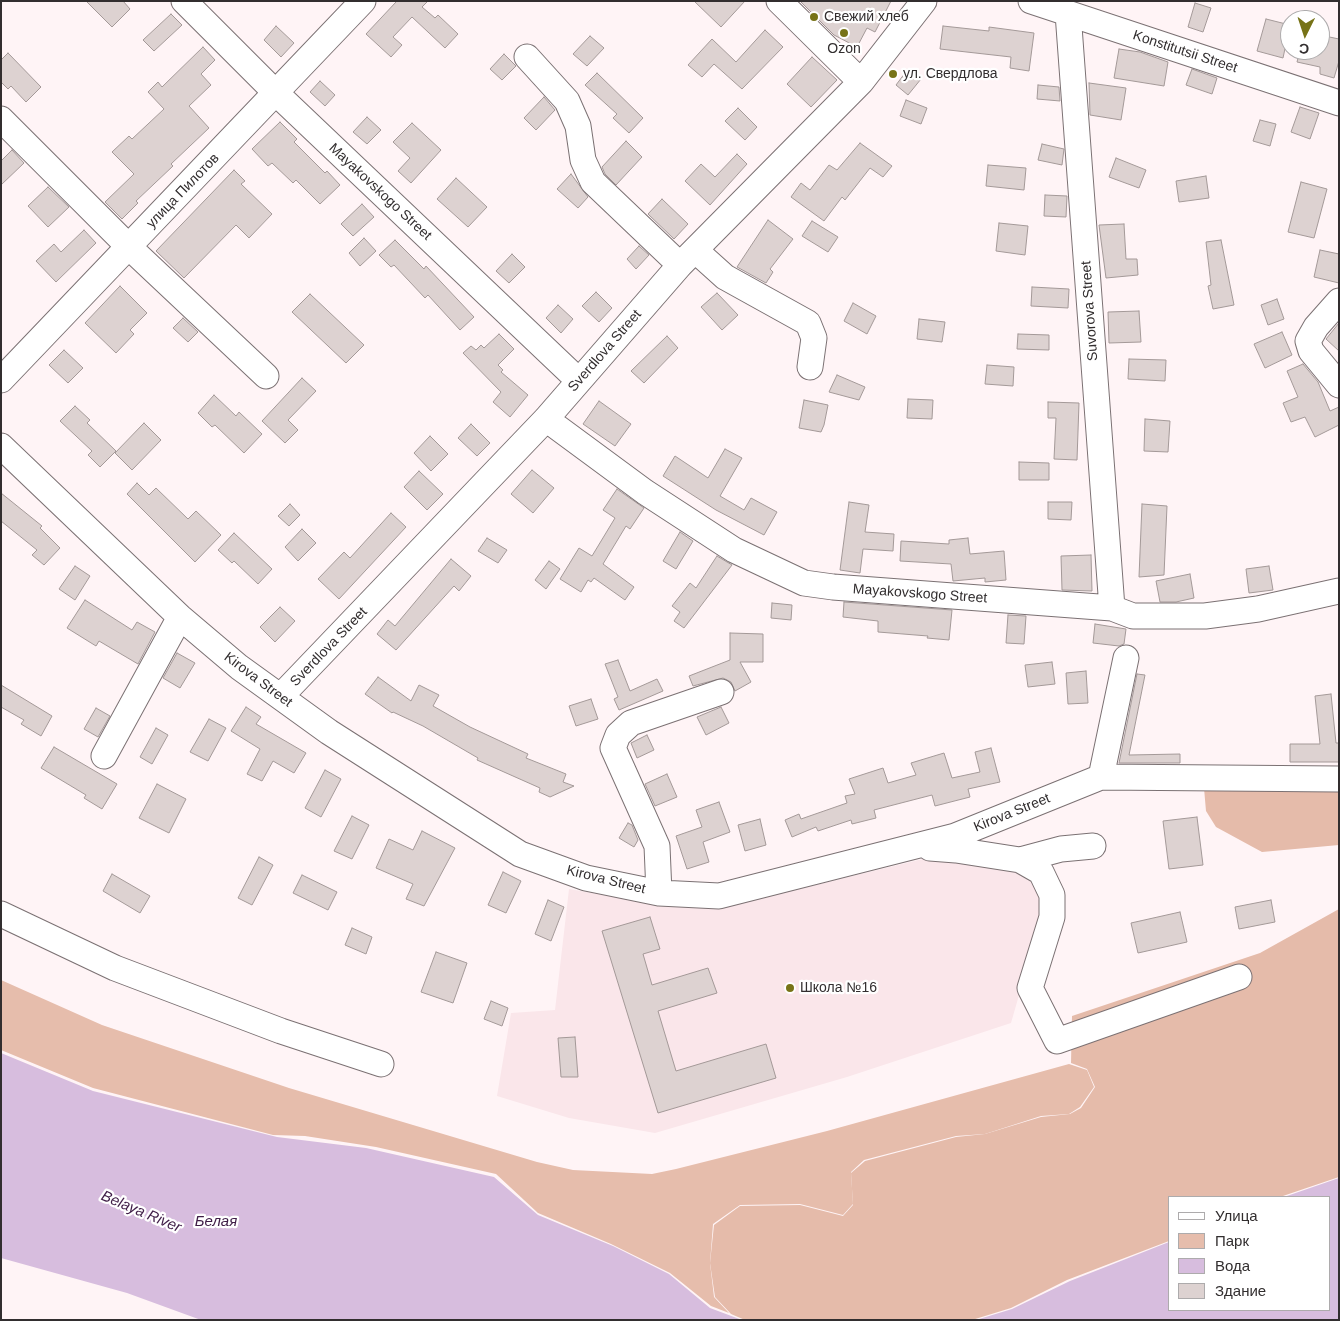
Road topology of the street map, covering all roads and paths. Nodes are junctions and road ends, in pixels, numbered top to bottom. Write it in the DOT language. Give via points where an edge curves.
graph roads {
  1 [pos="184,1"];
  2 [pos="363,1"];
  3 [pos="778,1"];
  4 [pos="924,1"];
  5 [pos="1052,6"];
  6 [pos="528,56"];
  7 [pos="861,82"];
  8 [pos="277,94"];
  9 [pos="1339,103"];
  10 [pos="1,119"];
  11 [pos="129,247"];
  12 [pos="688,258"];
  13 [pos="1339,301"];
  14 [pos="810,367"];
  15 [pos="266,376"];
  16 [pos="1,380"];
  17 [pos="578,380"];
  18 [pos="1339,385"];
  19 [pos="546,419"];
  20 [pos="1,446"];
  21 [pos="1339,591"];
  22 [pos="1112,608"];
  23 [pos="180,617"];
  24 [pos="1126,658"];
  25 [pos="721,692"];
  26 [pos="281,696"];
  27 [pos="104,756"];
  28 [pos="1101,777"];
  29 [pos="1339,779"];
  30 [pos="1093,846"];
  31 [pos="910,847"];
  32 [pos="1020,860"];
  33 [pos="659,893"];
  34 [pos="1,914"];
  35 [pos="1240,977"];
  36 [pos="381,1064"];
  1 -- 8 [label="street, Mayakovskogo Street"];
  2 -- 8 [label="street, улица Пилотов"];
  3 -- 7 [label="street"];
  4 -- 7 [label="street, Sverdlova Street"];
  5 -- 9 [label="street, Konstitutsii Street"];
  5 -- 22 [label="street, Suvorova Street"];
  6 -- 12 [label="street" via="566,101 578,126 583,160 593,182"];
  7 -- 12 [label="street, Sverdlova Street"];
  8 -- 11 [label="street, улица Пилотов"];
  8 -- 17 [label="street, Mayakovskogo Street"];
  10 -- 11 [label="street"];
  11 -- 15 [label="street"];
  11 -- 16 [label="street, улица Пилотов"];
  12 -- 14 [label="street" via="808,323 814,338"];
  12 -- 17 [label="street, Sverdlova Street"];
  13 -- 18 [label="street" via="1308,341 1311,351"];
  17 -- 19 [label="street, Sverdlova Street"];
  19 -- 22 [label="street, Mayakovskogo Street" via="645,492 734,550 804,583"];
  19 -- 26 [label="street, Sverdlova Street"];
  20 -- 23 [label="street, Kirova Street"];
  21 -- 22 [label="street, Mayakovskogo Street" via="1258,609 1205,616 1133,616"];
  23 -- 26 [label="street, Kirova Street" via="239,668"];
  23 -- 27 [label="street"];
  24 -- 28 [label="street"];
  25 -- 33 [label="street" via="631,723 618,735 613,748 657,846"];
  26 -- 33 [label="street, Kirova Street" via="329,732 520,854 586,878"];
  28 -- 29 [label="street, Kirova Street"];
  28 -- 31 [label="street, Kirova Street" via="955,836"];
  30 -- 32 [label="street" via="1061,849"];
  31 -- 32 [label="street"];
  31 -- 33 [label="street, Kirova Street" via="719,896"];
  32 -- 35 [label="street" via="1041,872 1052,895 1052,917 1030,988 1057,1040"];
  34 -- 36 [label="street" via="115,968 281,1031"];
}
